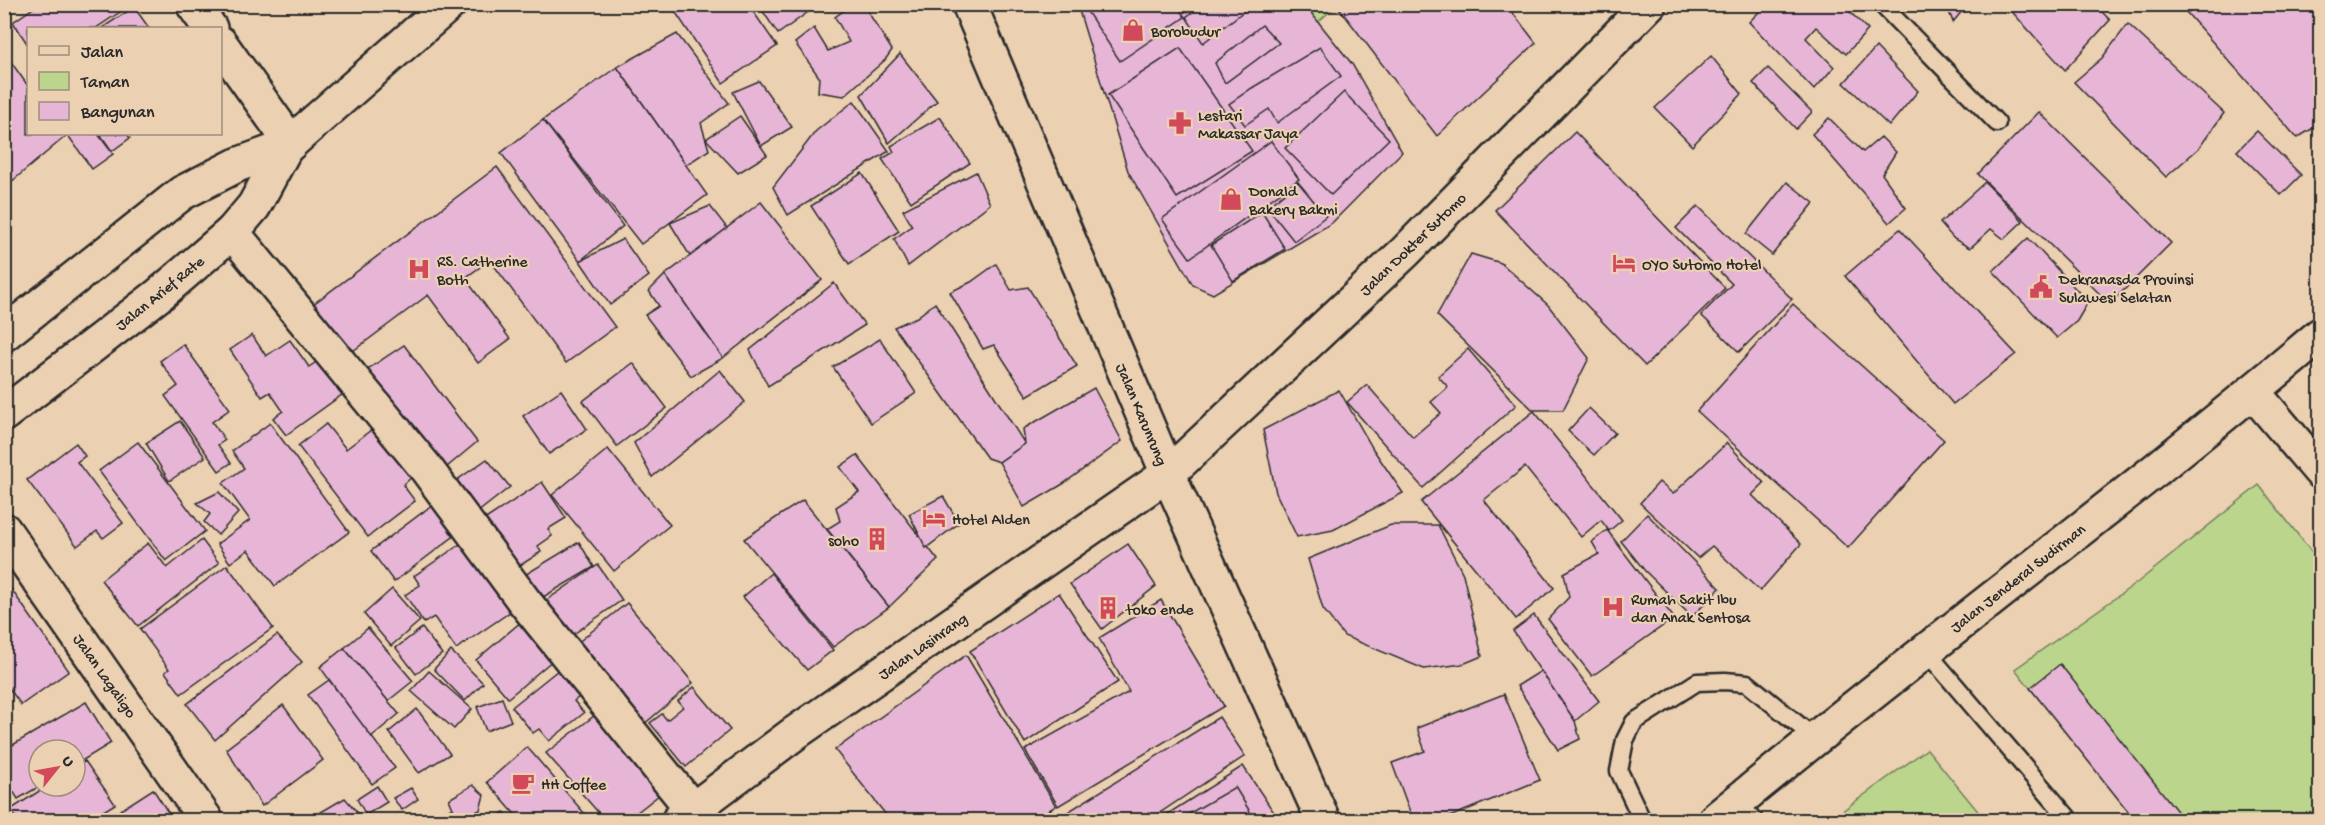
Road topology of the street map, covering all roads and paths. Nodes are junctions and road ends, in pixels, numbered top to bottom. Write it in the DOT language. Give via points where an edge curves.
graph roads {
  1 [pos="193,4"];
  2 [pos="449,4"];
  3 [pos="969,4"];
  4 [pos="974,4"];
  5 [pos="1649,4"];
  6 [pos="1881,4"];
  7 [pos="209,27"];
  8 [pos="984,42"];
  9 [pos="222,46"];
  10 [pos="1997,123"];
  11 [pos="289,145"];
  12 [pos="232,232"];
  13 [pos="4,334"];
  14 [pos="2320,335"];
  15 [pos="2253,392"];
  16 [pos="4,414"];
  17 [pos="2320,471"];
  18 [pos="1168,474"];
  19 [pos="4,530"];
  20 [pos="1925,650"];
  21 [pos="1816,739"];
  22 [pos="1735,814"];
  23 [pos="686,815"];
  24 [pos="206,820"];
  25 [pos="1323,820"];
  26 [pos="1642,820"];
  27 [pos="2070,820"];
  1 -- 7 [label="street"];
  2 -- 11 [label="street, Jalan Arief Rate"];
  3 -- 8 [label="street, Jalan Karunrung"];
  4 -- 8 [label="street"];
  5 -- 18 [label="street, Jalan Dokter Sutomo" via="1405,252"];
  6 -- 10 [label="lane"];
  8 -- 18 [label="street, Jalan Karunrung"];
  9 -- 11 [label="street"];
  11 -- 12 [label="street, Jalan Arief Rate" via="254,206"];
  11 -- 13 [label="street, Jalan Arief Rate" via="237,165 182,193"];
  12 -- 16 [label="street, Jalan Arief Rate" via="160,294"];
  12 -- 23 [label="street" via="425,468"];
  14 -- 15 [label="street, Jalan Jenderal Sudirman"];
  15 -- 17 [label="street"];
  15 -- 20 [label="street, Jalan Jenderal Sudirman"];
  18 -- 23 [label="street, Jalan Lasinrang" via="795,733"];
  18 -- 25 [label="street, Jalan Karunrung"];
  19 -- 24 [label="street, Jalan Lagaligo"];
  20 -- 21 [label="street, Jalan Jenderal Sudirman"];
  20 -- 27 [label="lane"];
  21 -- 22 [label="street, Jalan Jenderal Sudirman"];
  21 -- 26 [label="lane" via="1747,683 1697,682 1634,722 1625,740 1619,771"];
}
